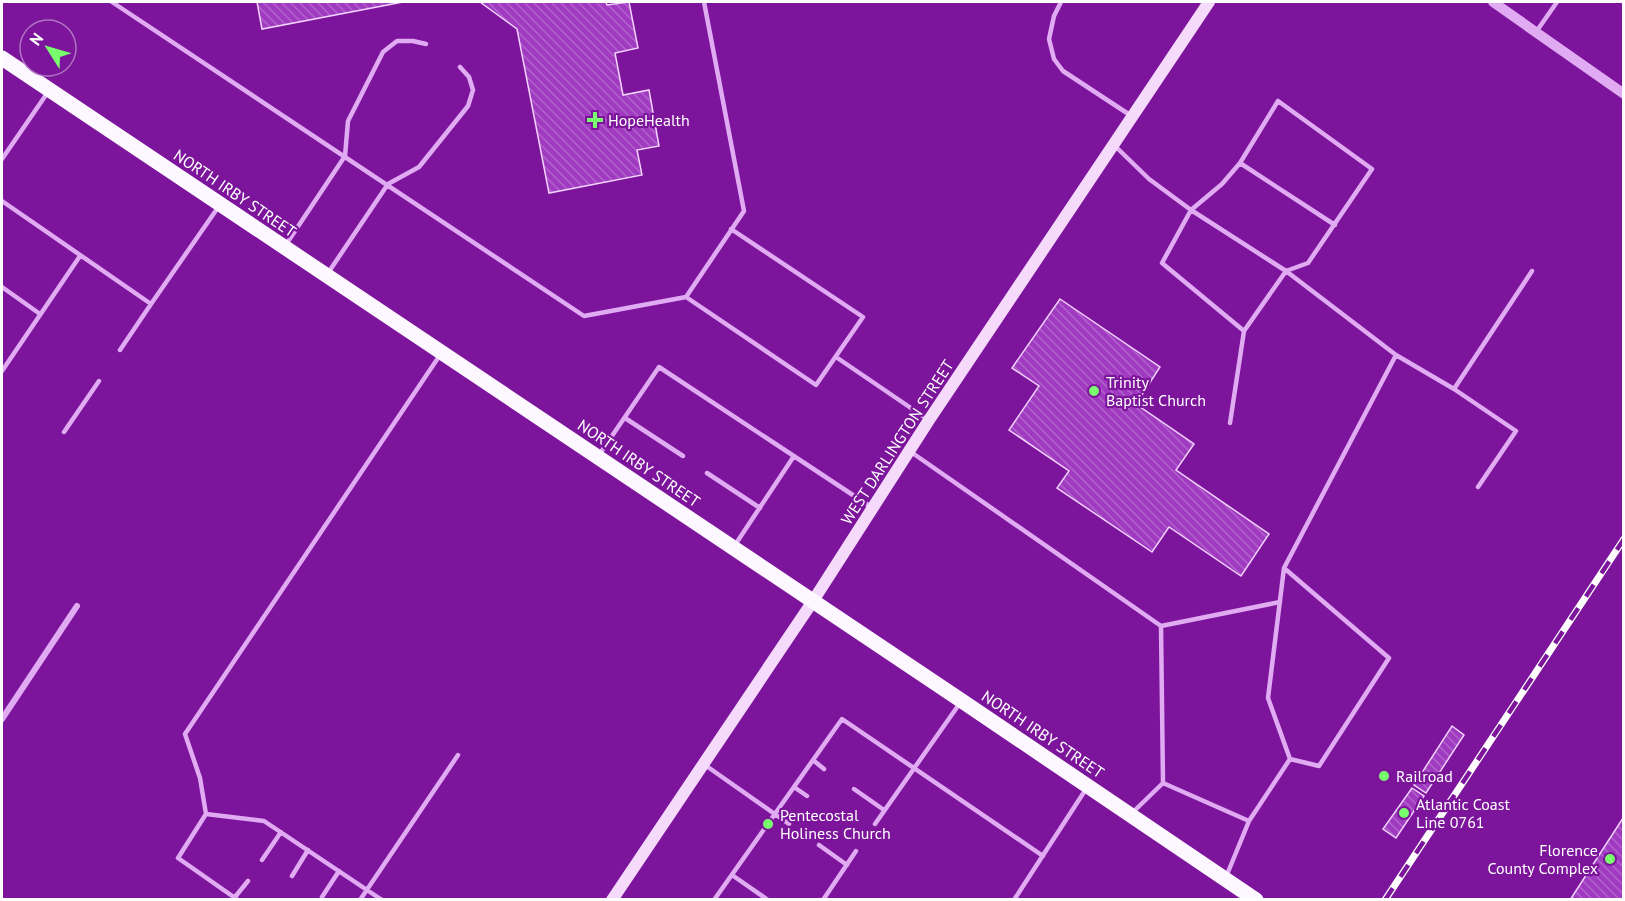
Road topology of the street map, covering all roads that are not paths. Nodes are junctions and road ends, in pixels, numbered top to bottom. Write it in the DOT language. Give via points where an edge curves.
graph roads {
  1 [pos="111,2"];
  2 [pos="704,2"];
  3 [pos="1061,2"];
  4 [pos="1209,2"];
  5 [pos="1493,2"];
  6 [pos="1557,2"];
  7 [pos="1536,32"];
  8 [pos="426,44"];
  9 [pos="2,58"];
  10 [pos="460,67"];
  11 [pos="49,90"];
  12 [pos="1623,94"];
  13 [pos="1132,117"];
  14 [pos="1114,144"];
  15 [pos="345,156"];
  16 [pos="2,159"];
  17 [pos="1240,163"];
  18 [pos="388,184"];
  19 [pos="2,201"];
  20 [pos="220,204"];
  21 [pos="1191,210"];
  22 [pos="1335,225"];
  23 [pos="731,229"];
  24 [pos="284,247"];
  25 [pos="80,256"];
  26 [pos="1286,271"];
  27 [pos="1532,271"];
  28 [pos="327,276"];
  29 [pos="2,287"];
  30 [pos="686,297"];
  31 [pos="151,304"];
  32 [pos="40,314"];
  33 [pos="1244,331"];
  34 [pos="120,350"];
  35 [pos="442,352"];
  36 [pos="1396,355"];
  37 [pos="836,357"];
  38 [pos="2,371"];
  39 [pos="99,381"];
  40 [pos="1454,389"];
  41 [pos="625,418"];
  42 [pos="929,420"];
  43 [pos="1230,423"];
  44 [pos="64,432"];
  45 [pos="910,451"];
  46 [pos="682,456"];
  47 [pos="794,456"];
  48 [pos="598,457"];
  49 [pos="707,473"];
  50 [pos="1478,487"];
  51 [pos="760,508"];
  52 [pos="873,508"];
  53 [pos="733,548"];
  54 [pos="1284,568"];
  55 [pos="813,601"];
  56 [pos="1280,602"];
  57 [pos="77,606"];
  58 [pos="1161,626"];
  59 [pos="962,700"];
  60 [pos="2,719"];
  61 [pos="458,755"];
  62 [pos="1290,759"];
  63 [pos="813,760"];
  64 [pos="704,764"];
  65 [pos="914,768"];
  66 [pos="824,769"];
  67 [pos="1163,783"];
  68 [pos="1088,786"];
  69 [pos="794,787"];
  70 [pos="854,789"];
  71 [pos="807,796"];
  72 [pos="884,810"];
  73 [pos="206,814"];
  74 [pos="775,814"];
  75 [pos="1130,815"];
  76 [pos="1249,821"];
  77 [pos="789,824"];
  78 [pos="875,824"];
  79 [pos="281,832"];
  80 [pos="819,845"];
  81 [pos="308,850"];
  82 [pos="856,851"];
  83 [pos="1043,856"];
  84 [pos="262,860"];
  85 [pos="847,865"];
  86 [pos="339,871"];
  87 [pos="732,875"];
  88 [pos="292,876"];
  89 [pos="1226,879"];
  90 [pos="248,881"];
  91 [pos="367,890"];
  92 [pos="322,897"];
  93 [pos="237,898"];
  94 [pos="360,900"];
  95 [pos="382,900"];
  96 [pos="612,900"];
  97 [pos="714,900"];
  98 [pos="768,900"];
  99 [pos="823,900"];
  100 [pos="1014,900"];
  101 [pos="1256,900"];
  1 -- 15 [label="lane"];
  2 -- 23 [label="lane" via="744,211"];
  3 -- 13 [label="lane" via="1048,39 1054,59 1063,71"];
  4 -- 13 [label="main road, WEST DARLINGTON STREET"];
  5 -- 7 [label="street"];
  6 -- 7 [label="lane"];
  7 -- 12 [label="street"];
  8 -- 15 [label="lane" via="398,41 383,52 348,121"];
  9 -- 11 [label="main road, NORTH IRBY STREET"];
  10 -- 18 [label="lane" via="473,90 468,106 419,167"];
  11 -- 16 [label="lane"];
  11 -- 20 [label="main road, NORTH IRBY STREET"];
  13 -- 14 [label="main road, WEST DARLINGTON STREET"];
  14 -- 21 [label="lane" via="1149,179"];
  14 -- 42 [label="main road, WEST DARLINGTON STREET"];
  15 -- 18 [label="lane"];
  15 -- 24 [label="lane"];
  17 -- 21 [label="lane"];
  17 -- 22 [label="lane"];
  17 -- 22 [label="lane" via="1278,101 1372,169"];
  18 -- 28 [label="lane"];
  18 -- 30 [label="lane" via="584,316"];
  19 -- 25 [label="lane"];
  20 -- 24 [label="main road, NORTH IRBY STREET"];
  20 -- 31 [label="lane"];
  21 -- 26 [label="lane"];
  21 -- 33 [label="lane" via="1162,262"];
  22 -- 26 [label="lane" via="1308,263"];
  23 -- 30 [label="lane"];
  23 -- 37 [label="lane" via="862,317"];
  24 -- 28 [label="main road, NORTH IRBY STREET"];
  25 -- 31 [label="lane"];
  25 -- 32 [label="lane"];
  26 -- 33 [label="lane"];
  26 -- 36 [label="lane"];
  27 -- 40 [label="lane"];
  28 -- 35 [label="main road, NORTH IRBY STREET"];
  29 -- 32 [label="lane"];
  30 -- 37 [label="lane" via="816,385"];
  31 -- 34 [label="lane"];
  32 -- 38 [label="lane"];
  33 -- 43 [label="lane"];
  35 -- 48 [label="main road, NORTH IRBY STREET"];
  35 -- 73 [label="lane" via="185,735 200,778"];
  36 -- 40 [label="lane"];
  36 -- 54 [label="lane"];
  37 -- 42 [label="lane"];
  39 -- 44 [label="lane"];
  40 -- 50 [label="lane" via="1516,431"];
  41 -- 46 [label="lane"];
  41 -- 47 [label="lane" via="659,367"];
  41 -- 48 [label="lane"];
  42 -- 45 [label="main road, WEST DARLINGTON STREET"];
  45 -- 52 [label="main road, WEST DARLINGTON STREET"];
  45 -- 58 [label="lane"];
  47 -- 51 [label="lane"];
  47 -- 52 [label="lane"];
  48 -- 53 [label="main road, NORTH IRBY STREET"];
  49 -- 51 [label="lane"];
  51 -- 53 [label="lane"];
  52 -- 55 [label="main road, WEST DARLINGTON STREET"];
  53 -- 55 [label="main road, NORTH IRBY STREET"];
  54 -- 56 [label="lane"];
  54 -- 62 [label="lane" via="1389,658 1319,766"];
  55 -- 59 [label="main road, NORTH IRBY STREET"];
  55 -- 64 [label="main road, WEST DARLINGTON STREET"];
  56 -- 58 [label="lane"];
  56 -- 62 [label="lane" via="1268,698"];
  57 -- 60 [label="street"];
  58 -- 67 [label="lane"];
  59 -- 65 [label="lane"];
  59 -- 68 [label="main road, NORTH IRBY STREET"];
  61 -- 91 [label="lane"];
  62 -- 76 [label="lane"];
  63 -- 65 [label="lane" via="842,719"];
  63 -- 66 [label="lane"];
  63 -- 69 [label="lane"];
  64 -- 74 [label="lane"];
  64 -- 96 [label="main road, WEST DARLINGTON STREET"];
  65 -- 72 [label="lane"];
  65 -- 83 [label="lane"];
  67 -- 75 [label="lane"];
  67 -- 76 [label="lane"];
  68 -- 75 [label="main road, NORTH IRBY STREET"];
  68 -- 83 [label="lane"];
  69 -- 71 [label="lane"];
  69 -- 74 [label="lane"];
  70 -- 72 [label="lane"];
  72 -- 78 [label="lane"];
  73 -- 79 [label="lane" via="264,821"];
  73 -- 93 [label="lane" via="178,858"];
  74 -- 77 [label="lane"];
  74 -- 87 [label="lane"];
  75 -- 89 [label="main road, NORTH IRBY STREET"];
  76 -- 89 [label="lane"];
  79 -- 81 [label="lane"];
  79 -- 84 [label="lane"];
  80 -- 85 [label="lane"];
  81 -- 86 [label="lane"];
  81 -- 88 [label="lane"];
  82 -- 85 [label="lane"];
  83 -- 100 [label="lane"];
  85 -- 99 [label="lane"];
  86 -- 91 [label="lane"];
  86 -- 92 [label="lane"];
  87 -- 97 [label="lane"];
  87 -- 98 [label="lane"];
  89 -- 101 [label="main road, NORTH IRBY STREET"];
  90 -- 93 [label="lane"];
  91 -- 94 [label="lane"];
  91 -- 95 [label="lane"];
}
